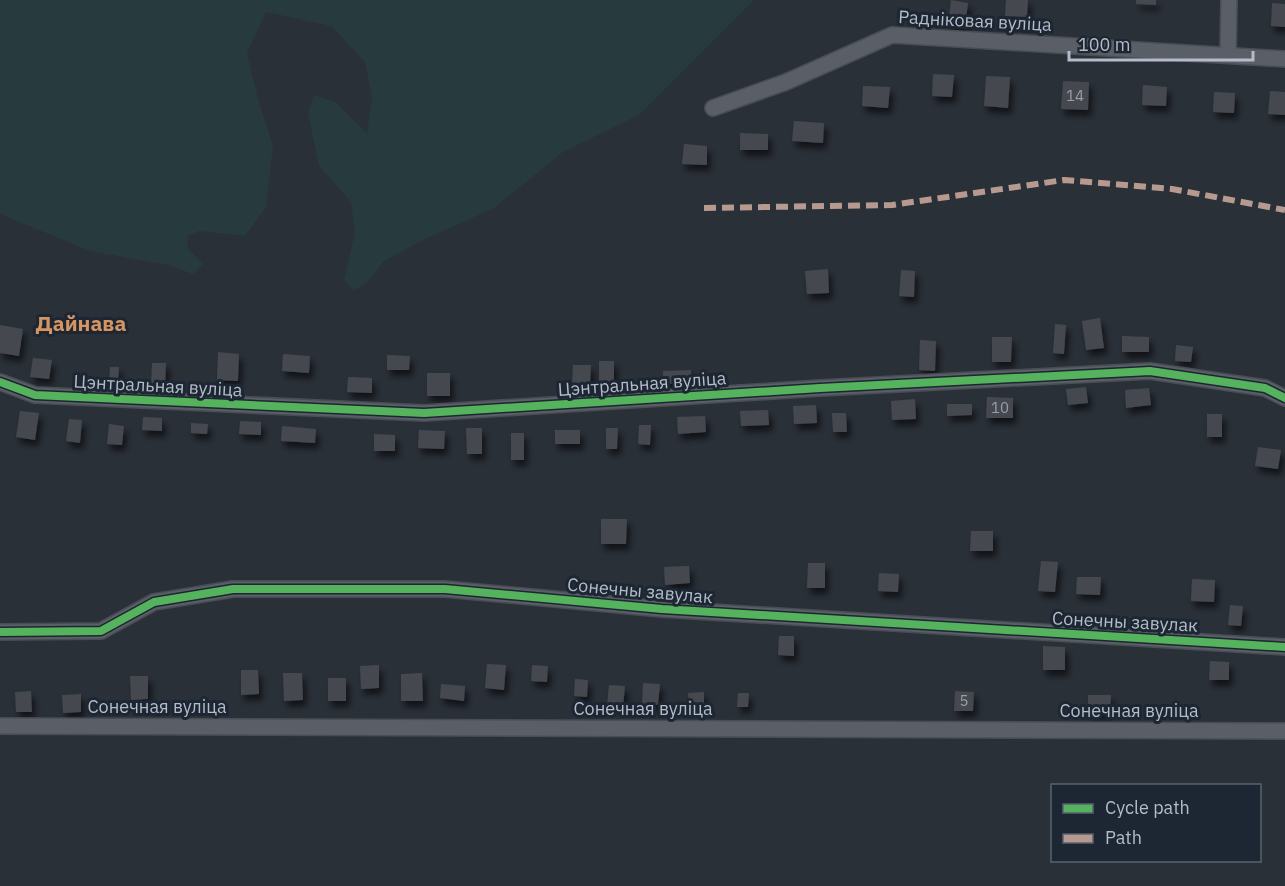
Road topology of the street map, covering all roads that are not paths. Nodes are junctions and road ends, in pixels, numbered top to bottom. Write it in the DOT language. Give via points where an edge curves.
graph roads {
  1 [pos="1228,0"];
  2 [pos="1228,54"];
  3 [pos="1285,59"];
  4 [pos="713,108"];
  5 [pos="0,382"];
  6 [pos="1285,398"];
  7 [pos="0,632"];
  8 [pos="1285,647"];
  9 [pos="0,726"];
  10 [pos="1285,731"];
  1 -- 2 [label="street"];
  2 -- 3 [label="street, Радніковая вуліца"];
  2 -- 4 [label="street, Радніковая вуліца" via="892,34 786,82"];
  5 -- 6 [label="street, Цэнтральная вуліца" via="35,395 424,413 1150,371 1265,388"];
  7 -- 8 [label="street, Сонечны завулак" via="101,631 154,602 233,589 445,589 662,609"];
  9 -- 10 [label="street, Сонечная вуліца"];
}
